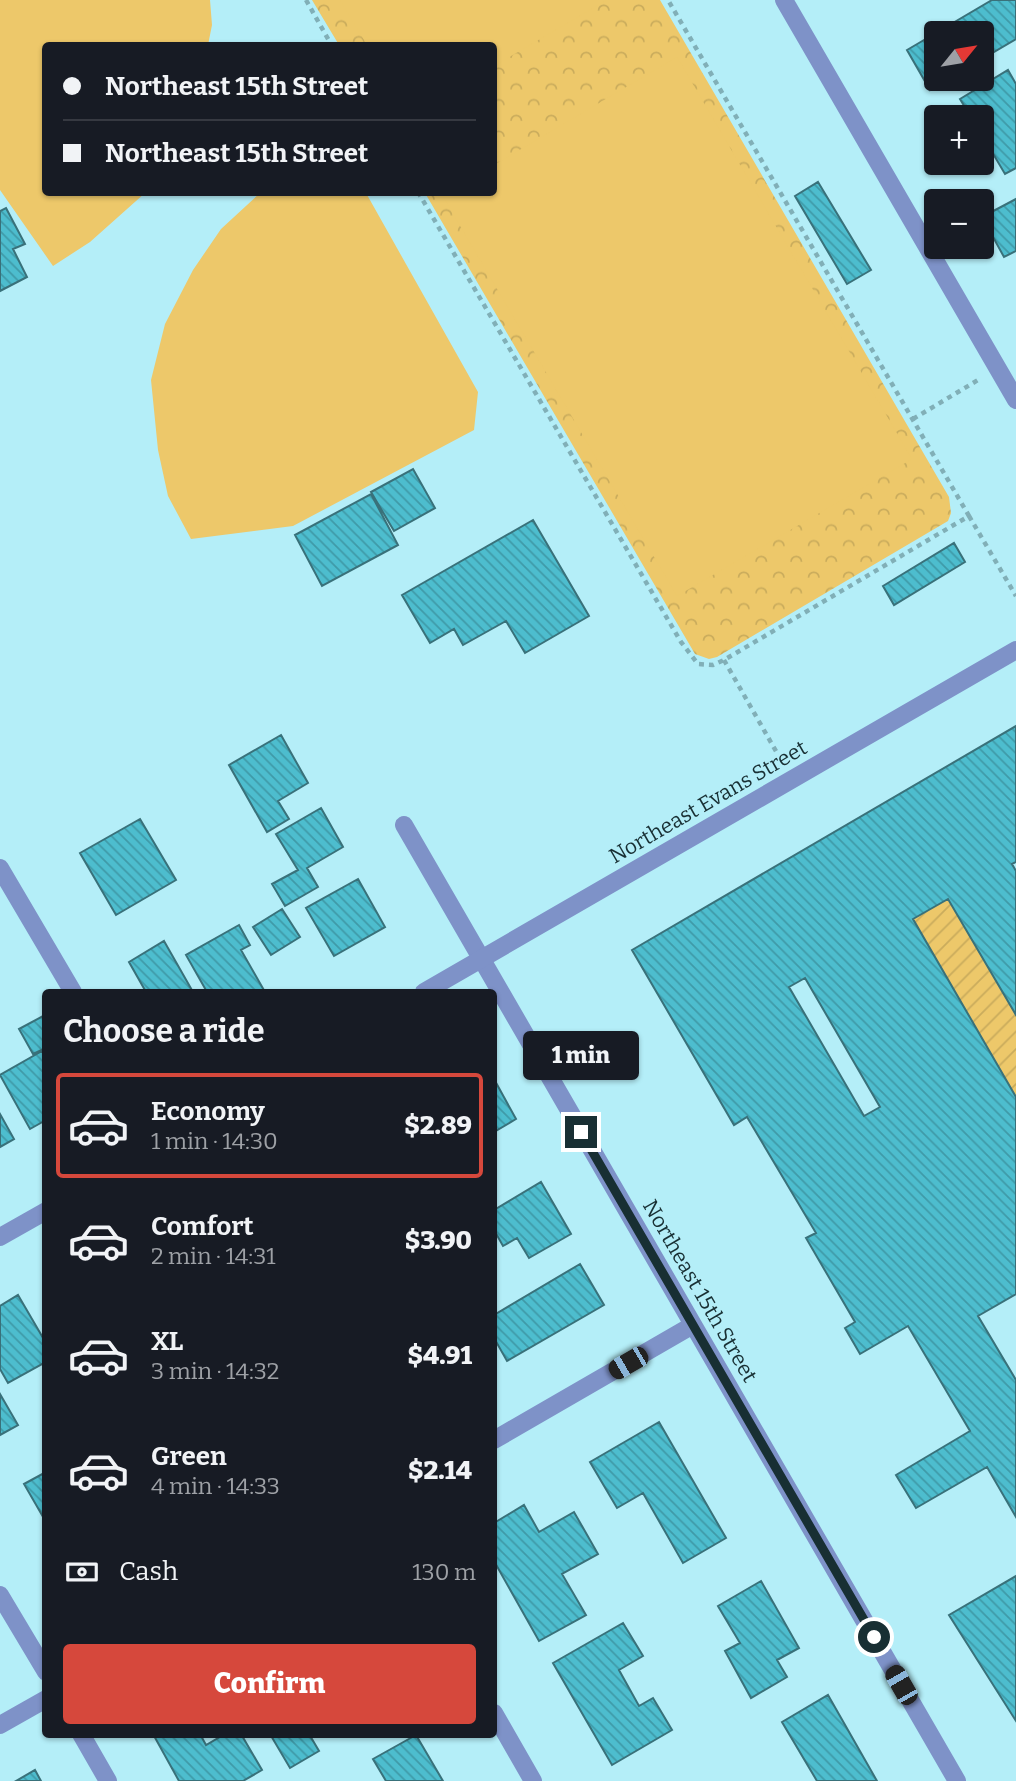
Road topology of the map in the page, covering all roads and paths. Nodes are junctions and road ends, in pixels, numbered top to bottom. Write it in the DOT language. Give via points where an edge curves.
graph roads {
  1 [pos="306,0"];
  2 [pos="668,0"];
  3 [pos="784,0"];
  4 [pos="330,42"];
  5 [pos="420,196"];
  6 [pos="998,369"];
  7 [pos="1016,400"];
  8 [pos="913,419"];
  9 [pos="970,516"];
  10 [pos="1016,596"];
  11 [pos="1016,650"];
  12 [pos="724,660"];
  13 [pos="792,780"];
  14 [pos="404,825"];
  15 [pos="0,868"];
  16 [pos="481,959"];
  17 [pos="71,989"];
  18 [pos="429,989"];
  19 [pos="42,1213"];
  20 [pos="0,1237"];
  21 [pos="693,1325"];
  22 [pos="497,1438"];
  23 [pos="0,1595"];
  24 [pos="42,1665"];
  25 [pos="42,1701"];
  26 [pos="497,1718"];
  27 [pos="0,1725"];
  28 [pos="83,1738"];
  29 [pos="108,1781"];
  30 [pos="533,1781"];
  31 [pos="957,1781"];
  1 -- 4 [label="path"];
  2 -- 8 [label="path"];
  3 -- 6 [label="street"];
  5 -- 12 [label="path" via="687,653 705,666"];
  6 -- 7 [label="street"];
  6 -- 8 [label="path"];
  8 -- 9 [label="path"];
  9 -- 10 [label="path"];
  9 -- 12 [label="path"];
  11 -- 13 [label="street, Northeast Evans Street"];
  12 -- 13 [label="path"];
  13 -- 16 [label="street, Northeast Evans Street"];
  14 -- 16 [label="street, Northeast 15th Street"];
  15 -- 17 [label="street"];
  16 -- 18 [label="street, Northeast Evans Street"];
  16 -- 21 [label="street, Northeast 15th Street"];
  19 -- 20 [label="street"];
  21 -- 22 [label="street"];
  21 -- 31 [label="street, Northeast 15th Street"];
  23 -- 24 [label="street"];
  25 -- 27 [label="street"];
  26 -- 30 [label="street"];
  28 -- 29 [label="street"];
}
